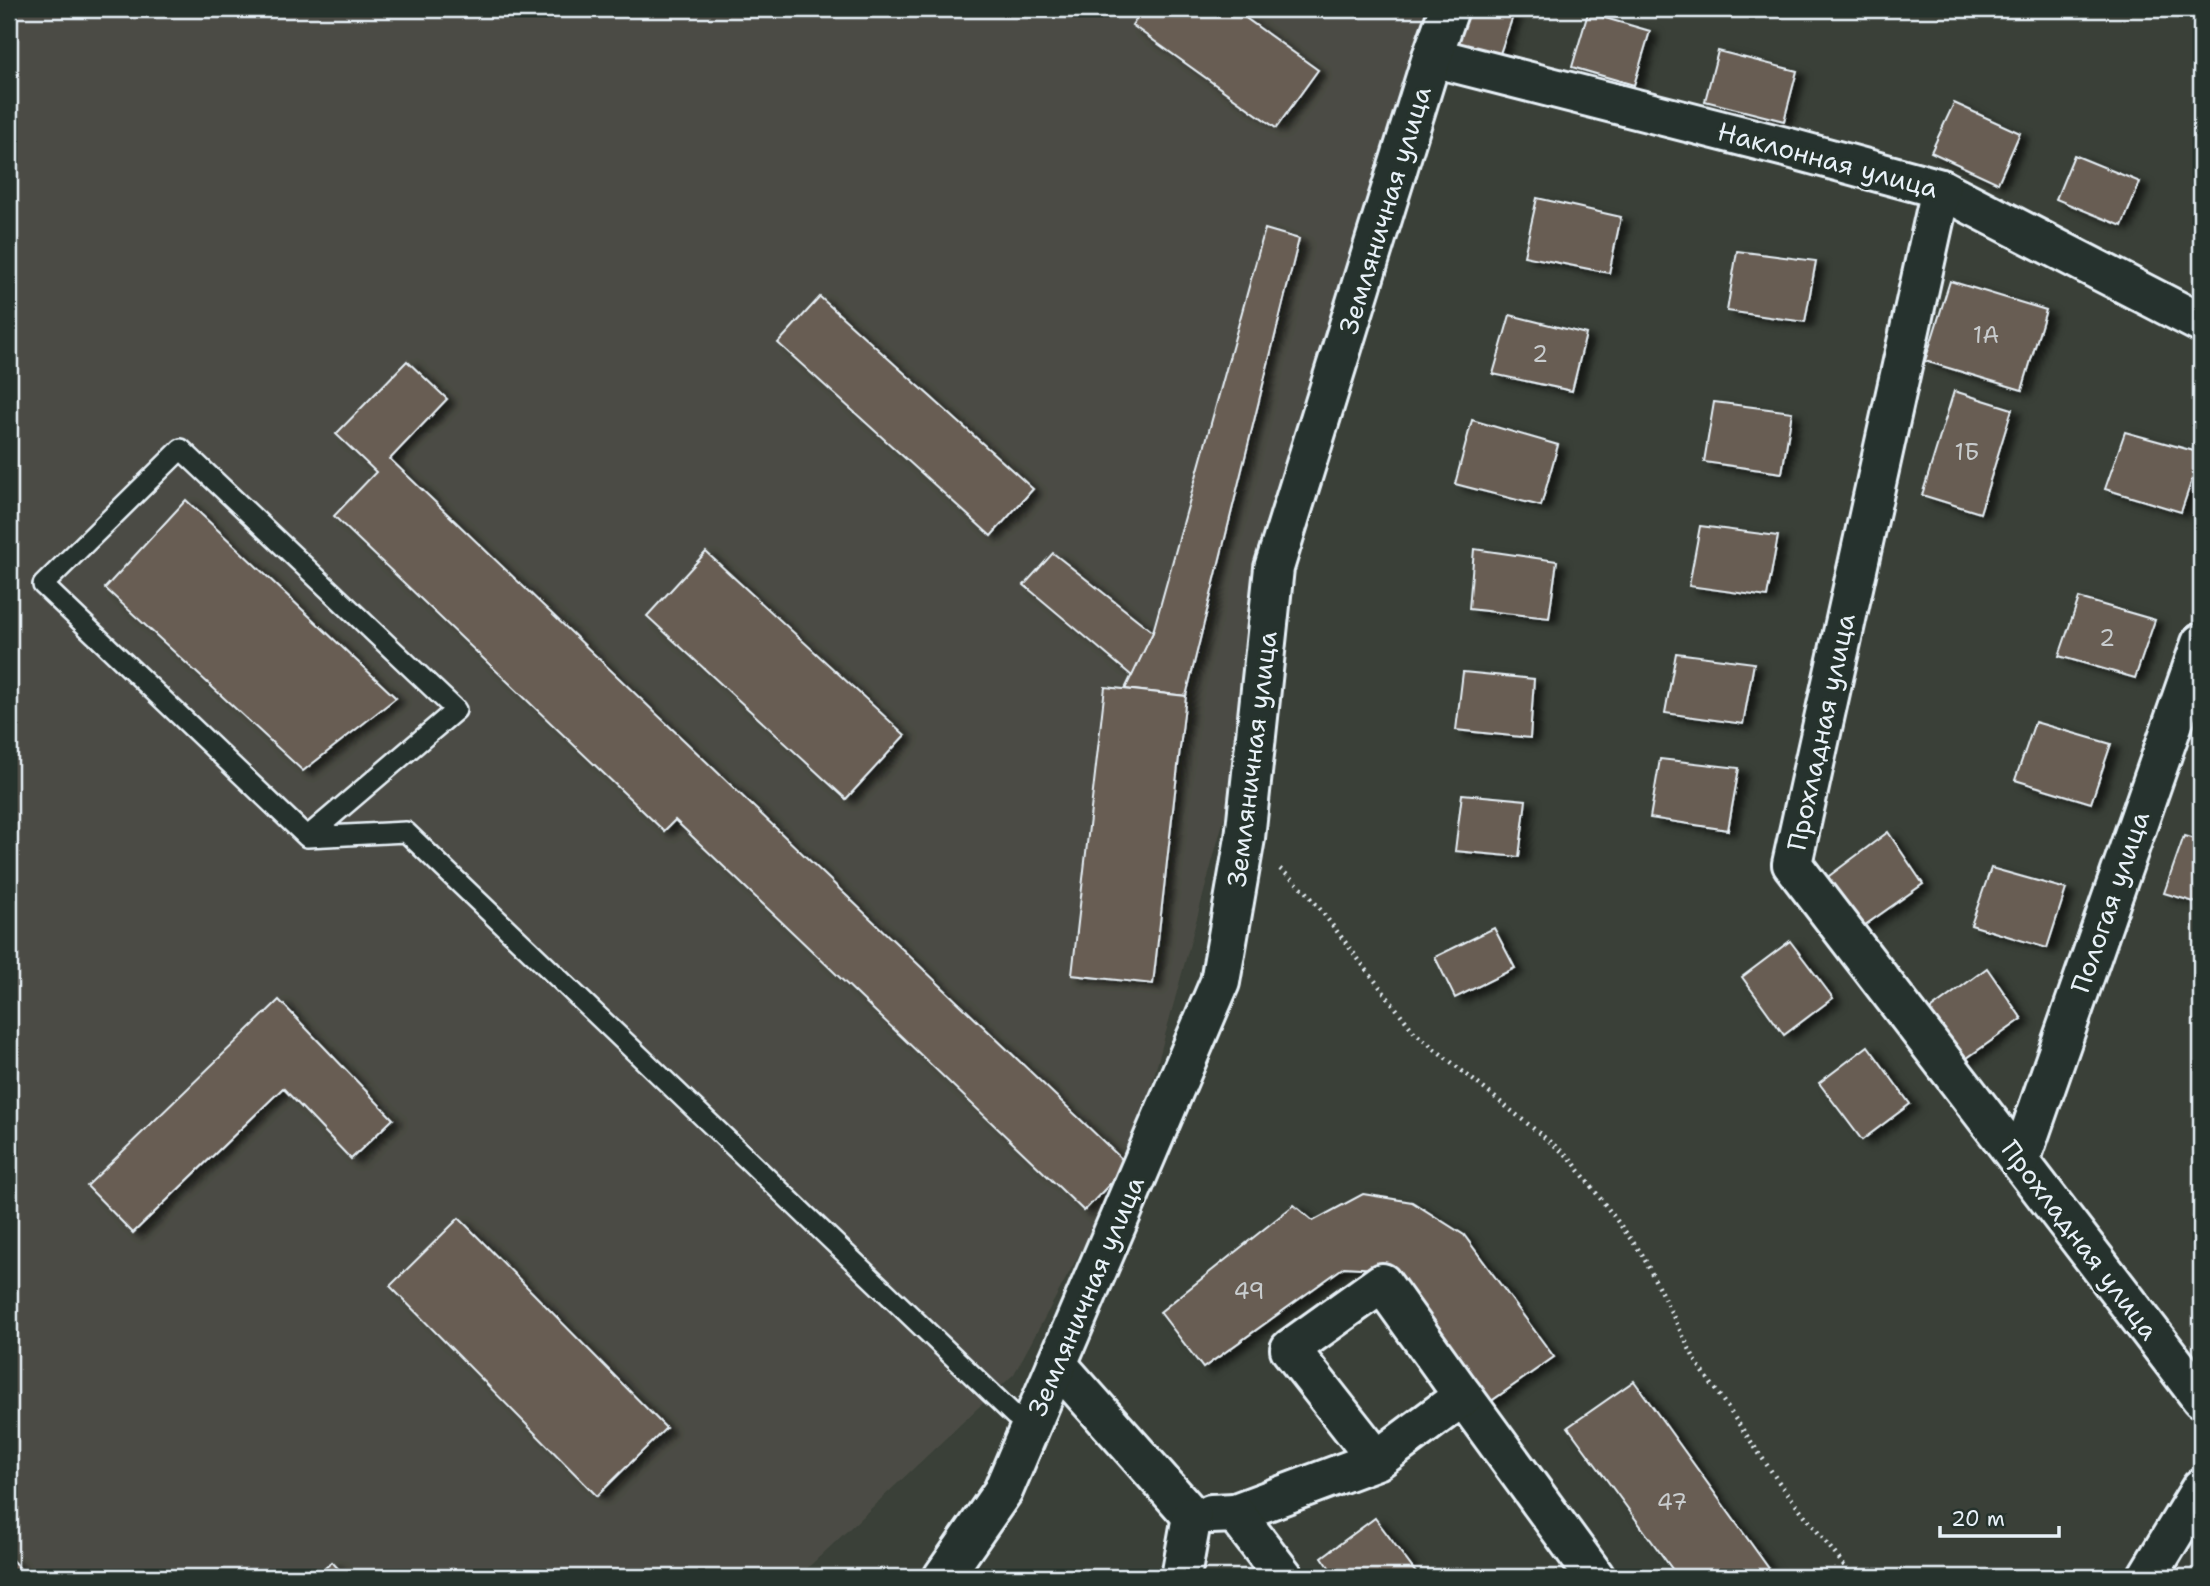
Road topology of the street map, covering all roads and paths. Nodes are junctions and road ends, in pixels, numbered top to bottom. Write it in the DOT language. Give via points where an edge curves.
graph roads {
  1 [pos="1450,9"];
  2 [pos="1432,57"];
  3 [pos="1941,189"];
  4 [pos="2201,323"];
  5 [pos="2201,643"];
  6 [pos="307,837"];
  7 [pos="1245,838"];
  8 [pos="2020,1161"];
  9 [pos="1057,1364"];
  10 [pos="1463,1396"];
  11 [pos="2201,1398"];
  12 [pos="1015,1416"];
  13 [pos="1377,1460"];
  14 [pos="2201,1488"];
  15 [pos="1235,1513"];
  16 [pos="1192,1516"];
  17 [pos="943,1577"];
  18 [pos="1181,1577"];
  19 [pos="1284,1577"];
  20 [pos="1595,1577"];
  21 [pos="1853,1577"];
  22 [pos="2147,1577"];
  1 -- 2 [label="street, Земляничная улица"];
  2 -- 3 [label="street, Наклонная улица"];
  2 -- 7 [label="street, Земляничная улица" via="1274,568"];
  3 -- 4 [label="street, Наклонная улица"];
  3 -- 8 [label="street, Прохладная улица" via="1792,864"];
  5 -- 8 [label="street, Пологая улица"];
  6 -- 6 [label="lane" via="43,585 181,449 456,710"];
  6 -- 12 [label="lane" via="406,832"];
  7 -- 9 [label="street, Земляничная улица" via="1220,982"];
  7 -- 21 [label="path" via="1306,891 1415,1034 1570,1158 1642,1254 1695,1360 1778,1481"];
  8 -- 11 [label="street, Прохладная улица"];
  9 -- 16 [label="street"];
  9 -- 17 [label="street, Земляничная улица" via="1003,1491"];
  10 -- 13 [label="street"];
  10 -- 13 [label="street" via="1382,1283 1290,1349"];
  10 -- 20 [label="street"];
  13 -- 15 [label="street"];
  14 -- 22 [label="street"];
  15 -- 16 [label="street"];
  15 -- 19 [label="street"];
  16 -- 18 [label="street"];
}
